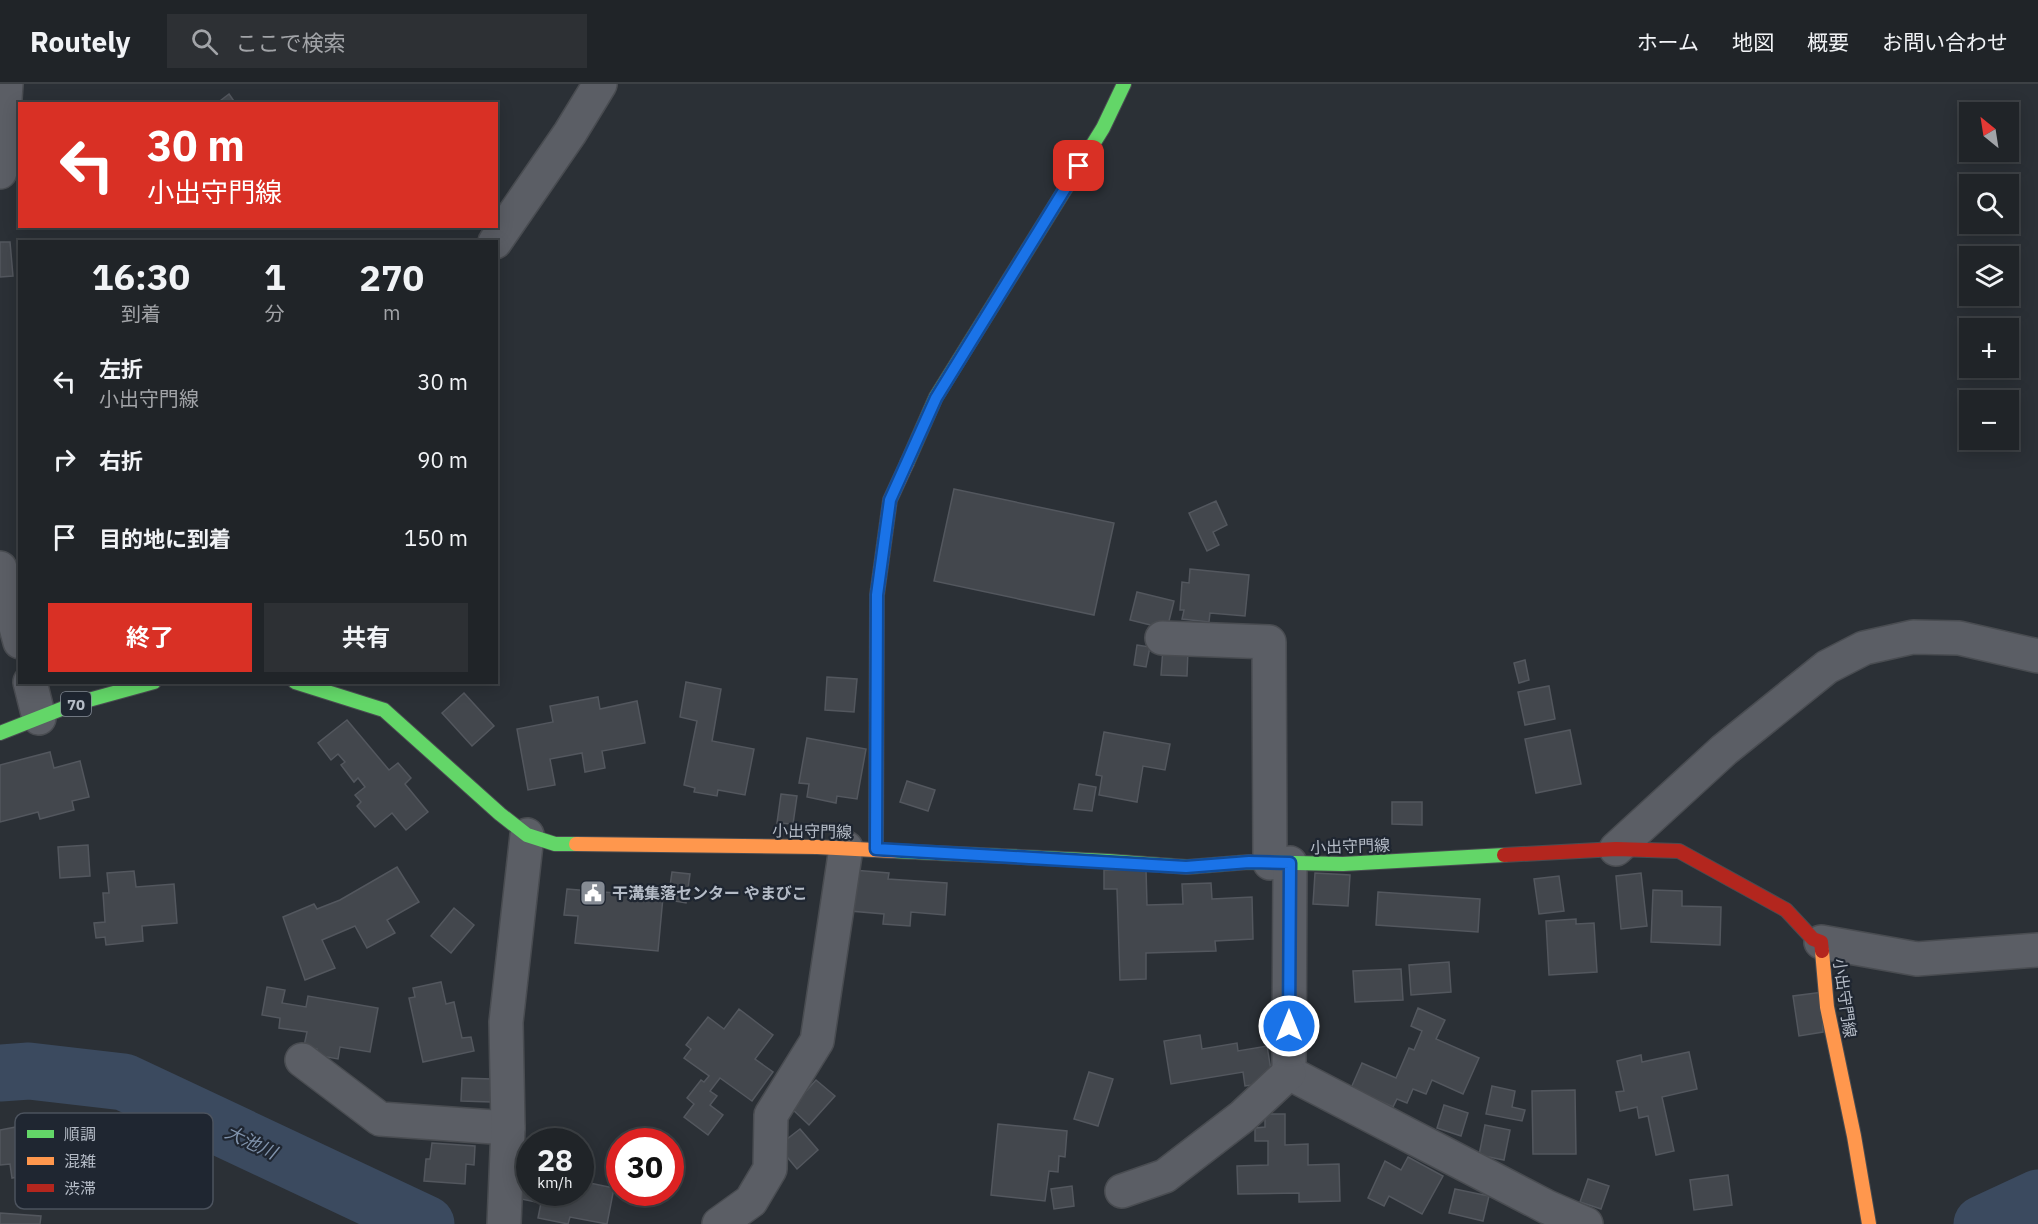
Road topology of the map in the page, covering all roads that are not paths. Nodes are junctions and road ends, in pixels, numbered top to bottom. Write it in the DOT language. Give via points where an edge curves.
graph roads {
  1 [pos="6,84"];
  2 [pos="600,84"];
  3 [pos="1124,84"];
  4 [pos="0,172"];
  5 [pos="496,240"];
  6 [pos="2,585"];
  7 [pos="18,636"];
  8 [pos="1162,638"];
  9 [pos="2038,656"];
  10 [pos="30,684"];
  11 [pos="147,684"];
  12 [pos="301,684"];
  13 [pos="39,718"];
  14 [pos="0,733"];
  15 [pos="527,835"];
  16 [pos="861,848"];
  17 [pos="1616,849"];
  18 [pos="1280,863"];
  19 [pos="1821,942"];
  20 [pos="2038,950"];
  21 [pos="302,1060"];
  22 [pos="1288,1073"];
  23 [pos="508,1128"];
  24 [pos="1122,1191"];
  25 [pos="1545,1216"];
  26 [pos="506,1223"];
  27 [pos="719,1224"];
  28 [pos="1586,1224"];
  29 [pos="1869,1224"];
  1 -- 4 [label="street"];
  2 -- 5 [label="street"];
  3 -- 16 [label="main road" via="1103,128 936,398 890,500 877,595"];
  6 -- 7 [label="street"];
  8 -- 18 [label="street" via="1269,642"];
  9 -- 17 [label="street" via="1959,638 1913,637 1864,648 1827,667 1724,750"];
  10 -- 13 [label="street"];
  11 -- 13 [label="main road, 70"];
  12 -- 15 [label="main road, 小出守門線" via="384,710"];
  13 -- 14 [label="main road, 70"];
  15 -- 16 [label="main road, 小出守門線" via="555,844"];
  15 -- 23 [label="street" via="506,1023"];
  16 -- 18 [label="main road, 小出守門線" via="1186,867"];
  16 -- 27 [label="street" via="816,1041 771,1115 770,1169 751,1201"];
  17 -- 18 [label="main road, 小出守門線" via="1343,864"];
  17 -- 19 [label="main road, 小出守門線" via="1679,851 1786,910 1813,939"];
  18 -- 22 [label="street"];
  19 -- 20 [label="street" via="1917,959"];
  19 -- 29 [label="main road, 小出守門線" via="1827,1007"];
  21 -- 23 [label="street" via="380,1119"];
  22 -- 24 [label="street" via="1243,1116 1165,1176"];
  22 -- 25 [label="street"];
  23 -- 26 [label="street"];
  25 -- 28 [label="street"];
}
